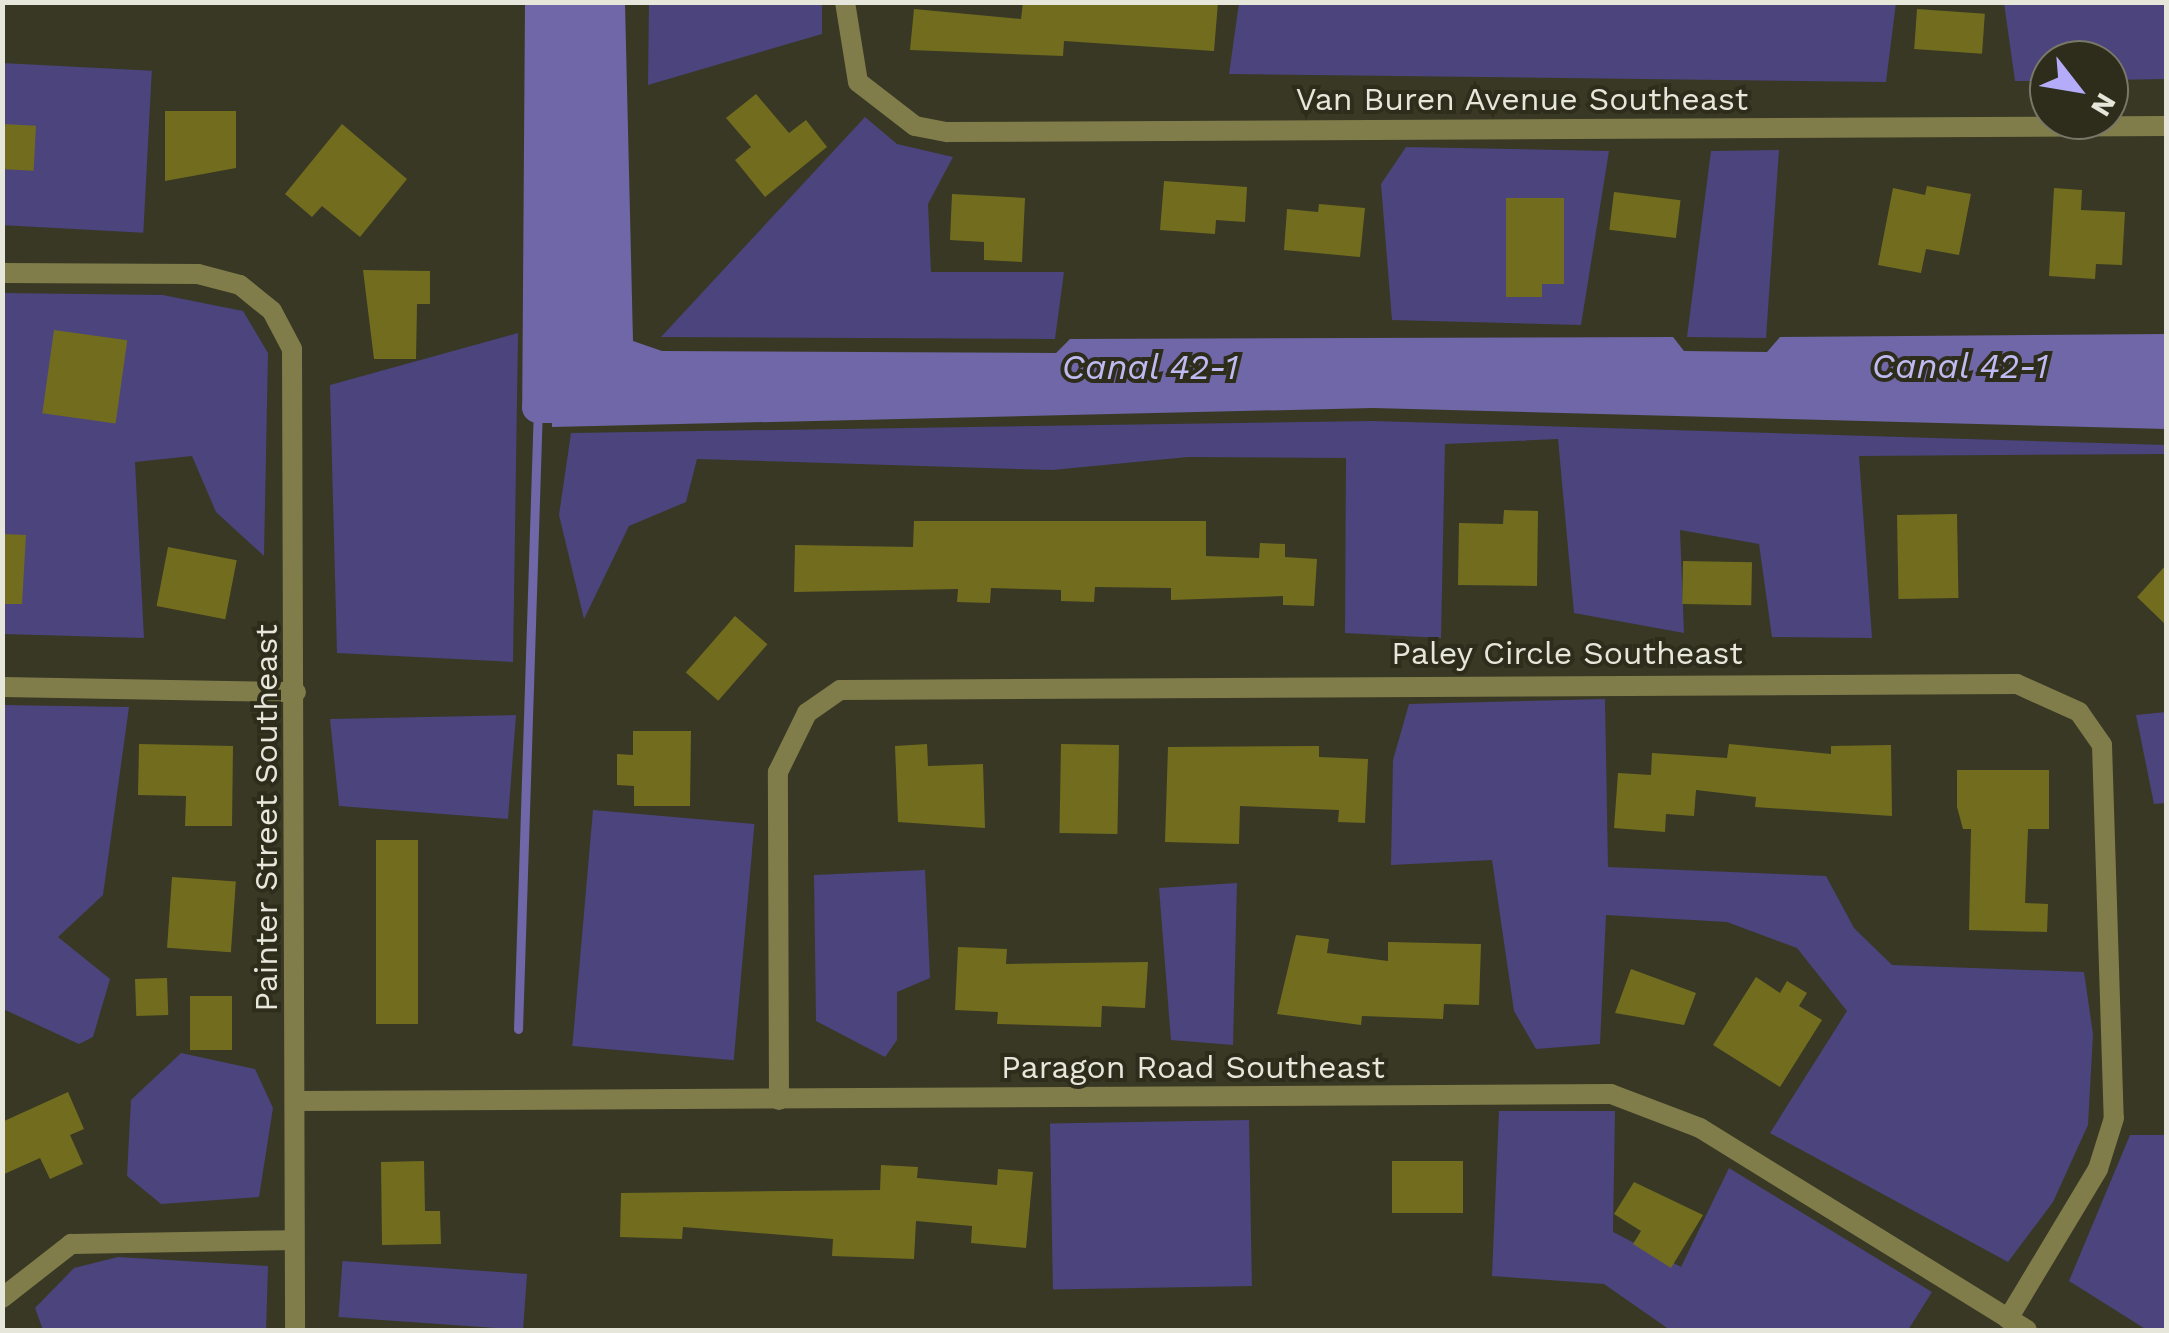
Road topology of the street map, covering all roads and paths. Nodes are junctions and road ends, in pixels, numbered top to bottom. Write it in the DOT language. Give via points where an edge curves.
graph roads {
  1 [pos="844,2"];
  2 [pos="2166,126"];
  3 [pos="2,273"];
  4 [pos="2,687"];
  5 [pos="296,692"];
  6 [pos="779,1100"];
  7 [pos="296,1101"];
  8 [pos="293,1240"];
  9 [pos="2,1298"];
  10 [pos="2008,1319"];
  11 [pos="295,1330"];
  12 [pos="2027,1330"];
  1 -- 2 [label="street, Van Buren Avenue Southeast" via="858,82 884,106 947,132"];
  3 -- 5 [label="street, Painter Street Southeast" via="198,274 240,285 272,311 292,349"];
  4 -- 5 [label="street"];
  5 -- 7 [label="street, Painter Street Southeast"];
  6 -- 7 [label="street, Paragon Road Southeast"];
  6 -- 10 [label="street, Paragon Road Southeast" via="1611,1094 1700,1128"];
  6 -- 10 [label="street, Paley Circle Southeast" via="778,772 807,713 840,690 2017,684 2080,712 2102,745 2114,1118 2098,1168"];
  7 -- 8 [label="street, Painter Street Southeast"];
  8 -- 9 [label="street" via="72,1244"];
  8 -- 11 [label="street, Painter Street Southeast"];
  10 -- 12 [label="street, Paragon Road Southeast"];
}
